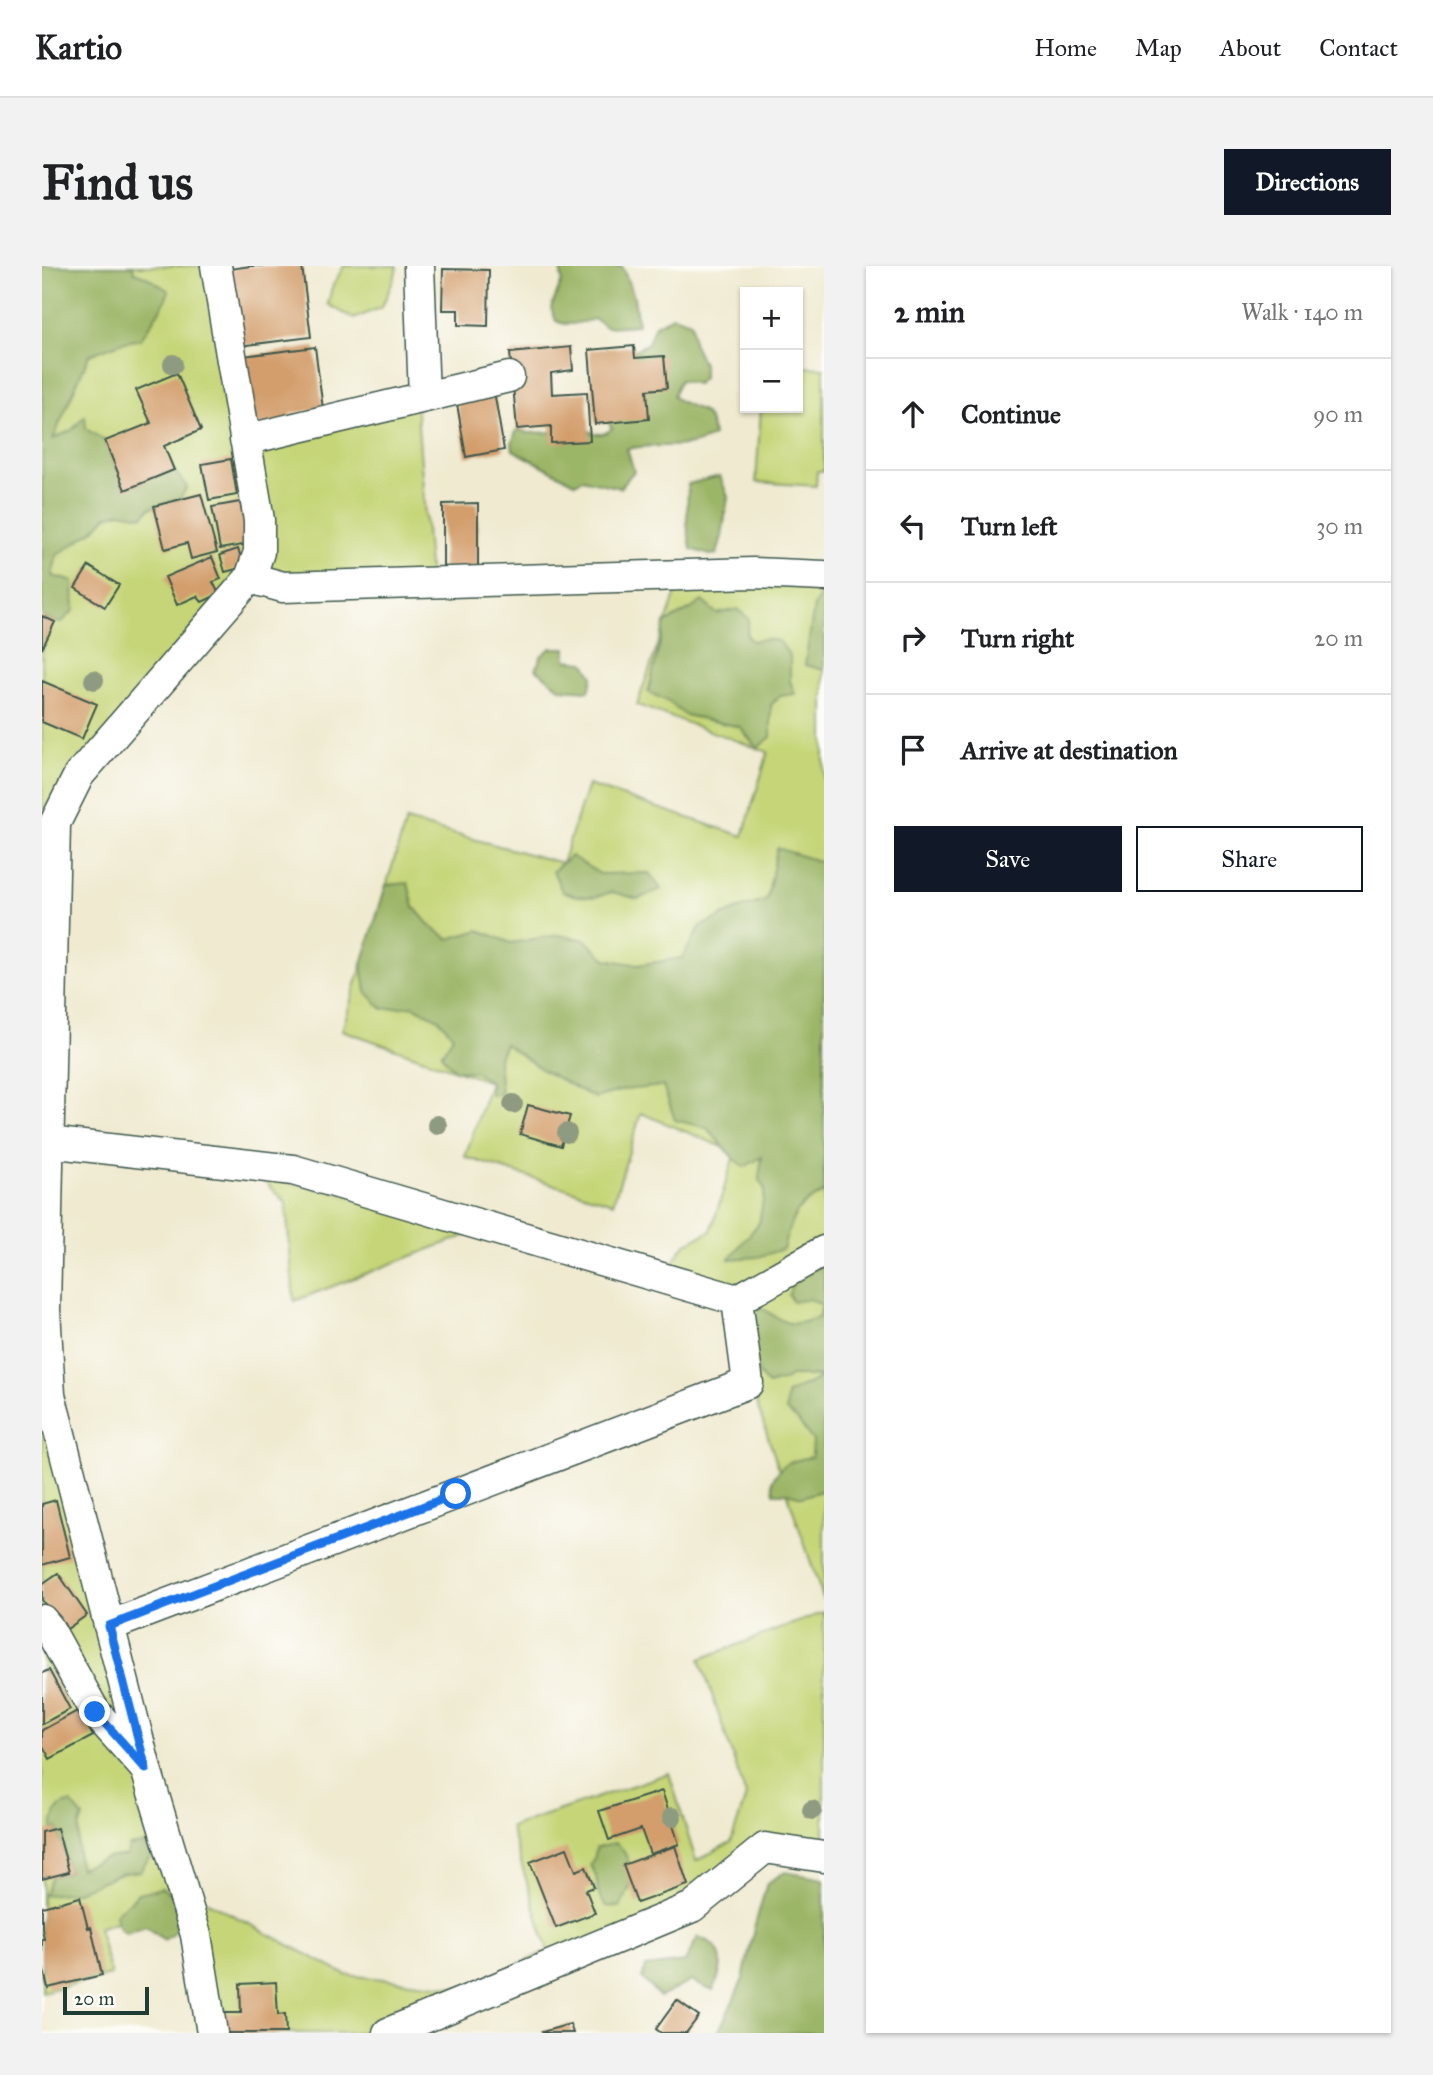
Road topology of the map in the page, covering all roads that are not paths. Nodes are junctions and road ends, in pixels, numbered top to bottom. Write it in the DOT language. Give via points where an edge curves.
graph roads {
  1 [pos="216,266"];
  2 [pos="419,266"];
  3 [pos="509,377"];
  4 [pos="424,397"];
  5 [pos="245,440"];
  6 [pos="824,576"];
  7 [pos="250,578"];
  8 [pos="48,1142"];
  9 [pos="824,1251"];
  10 [pos="737,1300"];
  11 [pos="43,1310"];
  12 [pos="42,1620"];
  13 [pos="109,1626"];
  14 [pos="146,1769"];
  15 [pos="824,1857"];
  16 [pos="212,2033"];
  17 [pos="388,2033"];
  1 -- 5 [label="street"];
  2 -- 4 [label="street"];
  3 -- 4 [label="street"];
  4 -- 5 [label="street"];
  5 -- 7 [label="street" via="259,520 259,552"];
  6 -- 7 [label="street" via="753,573 284,587"];
  7 -- 8 [label="street" via="79,775 55,823"];
  8 -- 10 [label="street" via="293,1170"];
  8 -- 11 [label="street"];
  9 -- 10 [label="street"];
  10 -- 13 [label="street" via="748,1383"];
  11 -- 13 [label="street" via="50,1395"];
  12 -- 14 [label="street" via="95,1712"];
  13 -- 14 [label="street"];
  14 -- 16 [label="street" via="196,1935"];
  15 -- 17 [label="street" via="765,1848 692,1907"];
}
